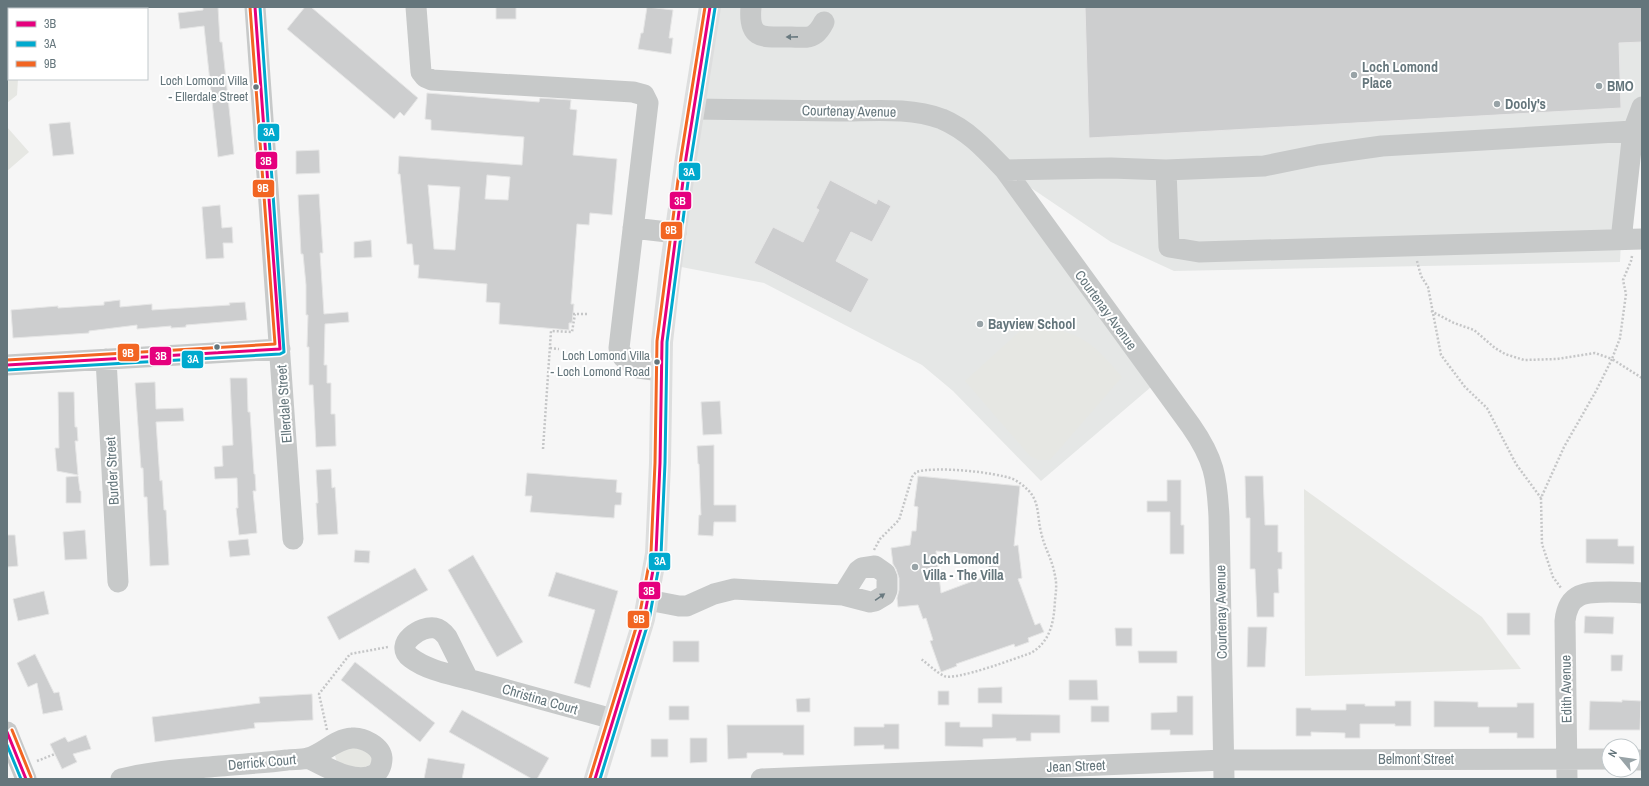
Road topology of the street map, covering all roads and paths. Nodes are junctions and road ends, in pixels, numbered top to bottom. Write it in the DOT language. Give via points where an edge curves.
graph roads {
  1 [pos="255,7"];
  2 [pos="416,7"];
  3 [pos="710,7"];
  4 [pos="751,7"];
  5 [pos="824,22"];
  6 [pos="1642,107"];
  7 [pos="694,109"];
  8 [pos="1633,131"];
  9 [pos="1004,170"];
  10 [pos="1166,170"];
  11 [pos="633,228"];
  12 [pos="676,233"];
  13 [pos="1632,240"];
  14 [pos="1412,245"];
  15 [pos="1431,310"];
  16 [pos="587,314"];
  17 [pos="550,348"];
  18 [pos="280,349"];
  19 [pos="559,349"];
  20 [pos="106,359"];
  21 [pos="1612,360"];
  22 [pos="7,365"];
  23 [pos="662,371"];
  24 [pos="1642,378"];
  25 [pos="543,449"];
  26 [pos="1541,498"];
  27 [pos="293,538"];
  28 [pos="868,566"];
  29 [pos="118,582"];
  30 [pos="1642,592"];
  31 [pos="843,595"];
  32 [pos="648,600"];
  33 [pos="1571,601"];
  34 [pos="405,644"];
  35 [pos="921,659"];
  36 [pos="468,679"];
  37 [pos="613,719"];
  38 [pos="7,732"];
  39 [pos="331,746"];
  40 [pos="308,758"];
  41 [pos="1601,761"];
  42 [pos="1224,769"];
  43 [pos="1567,769"];
  44 [pos="26,779"];
  45 [pos="121,779"];
  46 [pos="595,779"];
  47 [pos="761,779"];
  1 -- 18 [label="street, Ellerdale Street"];
  2 -- 11 [label="street" via="421,72 432,80 633,92 644,95 648,102"];
  3 -- 7 [label="main road"];
  5 -- 4 [label="street, one-way" via="818,32 811,36 766,37 752,27"];
  6 -- 8 [label="street"];
  7 -- 9 [label="street, Courtenay Avenue" via="887,111 926,114 958,127 973,138"];
  7 -- 12 [label="main road"];
  8 -- 10 [label="street" via="1382,146 1264,166"];
  8 -- 13 [label="street"];
  9 -- 10 [label="street"];
  9 -- 42 [label="street, Courtenay Avenue" via="1191,426 1211,461 1216,479 1219,517"];
  10 -- 14 [label="street" via="1169,247 1199,252"];
  11 -- 12 [label="street"];
  11 -- 23 [label="street" via="619,348 623,357 638,368"];
  12 -- 23 [label="main road" via="662,342"];
  13 -- 14 [label="street"];
  13 -- 21 [label="path" via="1631,261 1623,280 1626,294 1621,332"];
  14 -- 15 [label="path" via="1421,276 1428,288"];
  15 -- 21 [label="path" via="1454,323 1474,330 1505,354 1524,360 1595,354"];
  15 -- 26 [label="path" via="1441,355 1465,387 1487,408 1516,464"];
  16 -- 17 [label="path" via="574,314 572,332 551,331"];
  17 -- 19 [label="path"];
  17 -- 25 [label="path"];
  18 -- 20 [label="street"];
  18 -- 27 [label="street, Ellerdale Street"];
  20 -- 22 [label="street"];
  20 -- 29 [label="street, Burder Street"];
  21 -- 24 [label="path"];
  21 -- 26 [label="path" via="1564,447"];
  23 -- 32 [label="main road" via="657,544"];
  26 -- 33 [label="path" via="1542,544 1553,577"];
  28 -- 31 [label="street" via="858,571"];
  31 -- 28 [label="street, one-way" via="870,602 885,594 888,584 885,573 874,566"];
  28 -- 35 [label="path" via="877,544 899,520 912,477 916,472 941,470 1007,477 1020,483 1033,495 1038,508 1041,532 1056,576 1055,615 1044,642 1031,653 974,672 950,676 942,674"];
  30 -- 33 [label="street" via="1592,592 1581,594"];
  31 -- 32 [label="street" via="734,589 714,594 687,606"];
  32 -- 37 [label="main road" via="636,649"];
  33 -- 43 [label="street, Edith Avenue" via="1565,621"];
  34 -- 36 [label="street, Christina Court" via="409,657 416,661 429,668"];
  34 -- 36 [label="street" via="408,638 429,627 440,630 447,637"];
  34 -- 39 [label="path" via="350,654 319,694"];
  36 -- 37 [label="street, Christina Court"];
  37 -- 46 [label="main road"];
  38 -- 44 [label="street"];
  39 -- 40 [label="street, Derrick Court"];
  39 -- 40 [label="street, Derrick Court" via="353,738 369,742 382,756 382,763 378,772 371,778 357,779 342,775"];
  40 -- 45 [label="street, Derrick Court" via="150,773"];
  41 -- 43 [label="street, Belmont Street"];
  42 -- 43 [label="street, Belmont Street"];
  42 -- 47 [label="street, Jean Street"];
}
